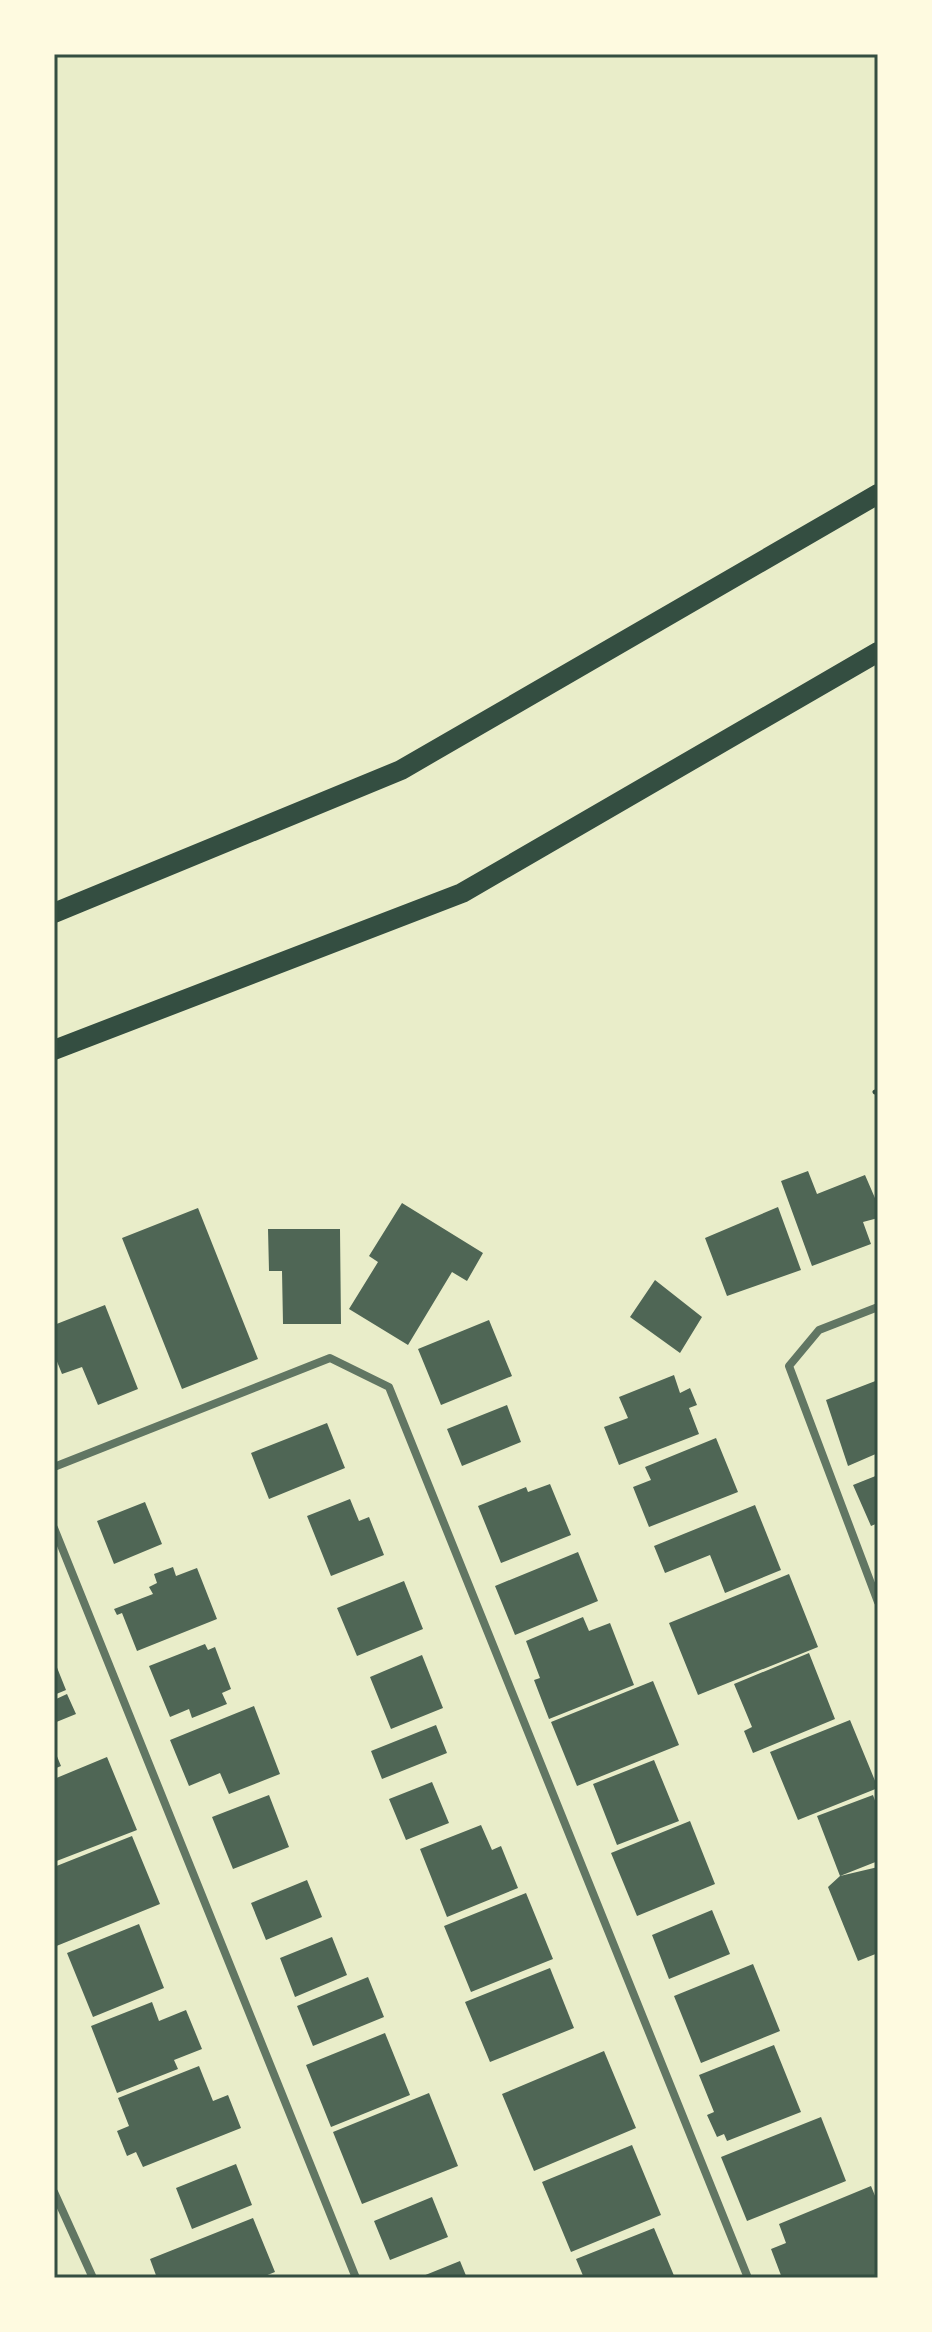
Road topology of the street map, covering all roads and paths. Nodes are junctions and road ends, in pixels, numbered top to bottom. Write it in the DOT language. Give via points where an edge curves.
graph roads {
  1 [pos="878,494"];
  2 [pos="878,652"];
  3 [pos="54,913"];
  4 [pos="54,1050"];
  5 [pos="878,1307"];
  6 [pos="54,1467"];
  7 [pos="54,1528"];
  8 [pos="878,1602"];
  9 [pos="54,2192"];
  10 [pos="93,2278"];
  11 [pos="356,2278"];
  12 [pos="748,2278"];
  1 -- 3 [label="main road" via="401,770"];
  2 -- 4 [label="main road" via="462,893"];
  5 -- 8 [label="street" via="819,1330 789,1366"];
  6 -- 12 [label="street" via="330,1358 389,1387"];
  7 -- 11 [label="street"];
  9 -- 10 [label="street"];
}
